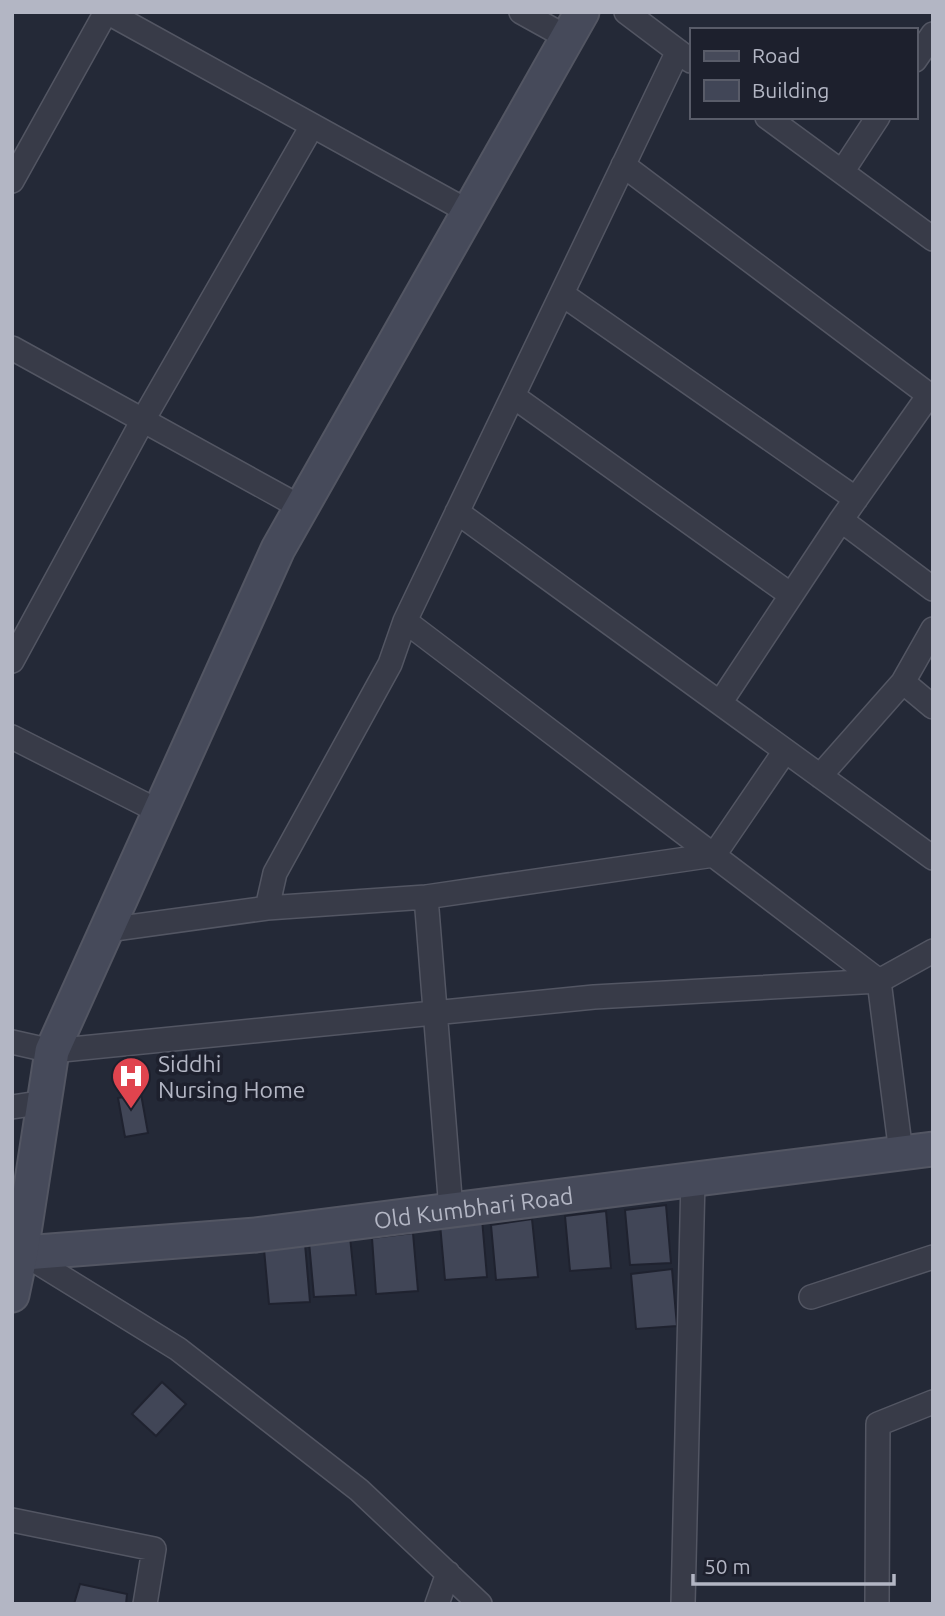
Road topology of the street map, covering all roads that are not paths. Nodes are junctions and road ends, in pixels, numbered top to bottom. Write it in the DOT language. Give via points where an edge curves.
graph roads {
  1 [pos="106,12"];
  2 [pos="521,12"];
  3 [pos="626,12"];
  4 [pos="575,25"];
  5 [pos="933,34"];
  6 [pos="684,56"];
  7 [pos="917,57"];
  8 [pos="770,119"];
  9 [pos="877,119"];
  10 [pos="312,126"];
  11 [pos="624,165"];
  12 [pos="842,172"];
  13 [pos="12,181"];
  14 [pos="469,212"];
  15 [pos="933,239"];
  16 [pos="562,294"];
  17 [pos="12,348"];
  18 [pos="513,396"];
  19 [pos="931,397"];
  20 [pos="143,420"];
  21 [pos="856,499"];
  22 [pos="302,508"];
  23 [pos="457,512"];
  24 [pos="841,520"];
  25 [pos="933,589"];
  26 [pos="791,595"];
  27 [pos="405,621"];
  28 [pos="933,629"];
  29 [pos="12,661"];
  30 [pos="903,682"];
  31 [pos="720,703"];
  32 [pos="933,707"];
  33 [pos="12,737"];
  34 [pos="785,751"];
  35 [pos="820,776"];
  36 [pos="160,812"];
  37 [pos="714,855"];
  38 [pos="933,858"];
  39 [pos="426,897"];
  40 [pos="267,908"];
  41 [pos="107,930"];
  42 [pos="933,951"];
  43 [pos="879,981"];
  44 [pos="436,1013"];
  45 [pos="12,1042"];
  46 [pos="52,1051"];
  47 [pos="45,1102"];
  48 [pos="12,1107"];
  49 [pos="917,1151"];
  50 [pos="693,1179"];
  51 [pos="451,1210"];
  52 [pos="17,1253"];
  53 [pos="933,1258"];
  54 [pos="12,1295"];
  55 [pos="811,1297"];
  56 [pos="933,1402"];
  57 [pos="12,1520"];
  58 [pos="448,1573"];
  59 [pos="151,1599"];
  60 [pos="437,1604"];
  61 [pos="480,1604"];
  62 [pos="683,1604"];
  63 [pos="877,1604"];
  1 -- 10 [label="street"];
  1 -- 13 [label="street"];
  2 -- 4 [label="street"];
  3 -- 6 [label="street"];
  4 -- 14 [label="street"];
  5 -- 7 [label="street"];
  6 -- 11 [label="street"];
  8 -- 12 [label="street"];
  9 -- 12 [label="street"];
  10 -- 14 [label="street"];
  10 -- 20 [label="street"];
  11 -- 16 [label="street"];
  11 -- 19 [label="street"];
  12 -- 15 [label="street"];
  14 -- 22 [label="street"];
  16 -- 18 [label="street"];
  16 -- 21 [label="street"];
  17 -- 20 [label="street"];
  18 -- 23 [label="street"];
  18 -- 26 [label="street"];
  19 -- 21 [label="street"];
  20 -- 22 [label="street"];
  20 -- 29 [label="street"];
  21 -- 24 [label="street"];
  22 -- 36 [label="street" via="278,550"];
  23 -- 27 [label="street"];
  23 -- 31 [label="street"];
  24 -- 25 [label="street"];
  24 -- 26 [label="street"];
  26 -- 31 [label="street"];
  27 -- 37 [label="street"];
  27 -- 40 [label="street" via="390,664 275,873"];
  28 -- 30 [label="street"];
  30 -- 32 [label="street"];
  30 -- 35 [label="street"];
  31 -- 34 [label="street"];
  33 -- 36 [label="street"];
  34 -- 35 [label="street"];
  34 -- 37 [label="street"];
  35 -- 38 [label="street"];
  36 -- 41 [label="street"];
  37 -- 39 [label="street"];
  37 -- 43 [label="street"];
  39 -- 40 [label="street"];
  39 -- 44 [label="street"];
  40 -- 41 [label="street"];
  41 -- 46 [label="street"];
  42 -- 43 [label="street"];
  43 -- 44 [label="street" via="594,997"];
  43 -- 49 [label="street"];
  44 -- 46 [label="street"];
  44 -- 51 [label="street"];
  45 -- 46 [label="street"];
  46 -- 47 [label="street"];
  47 -- 48 [label="street"];
  47 -- 52 [label="street"];
  49 -- 50 [label="street, Old Kumbhari Road"];
  50 -- 51 [label="street, Old Kumbhari Road"];
  50 -- 62 [label="street"];
  51 -- 52 [label="street, Old Kumbhari Road" via="256,1235"];
  52 -- 54 [label="street"];
  52 -- 58 [label="street" via="178,1349 359,1490"];
  53 -- 55 [label="street"];
  56 -- 63 [label="street" via="878,1424"];
  57 -- 59 [label="street" via="154,1549"];
  58 -- 60 [label="street"];
  58 -- 61 [label="street"];
}
